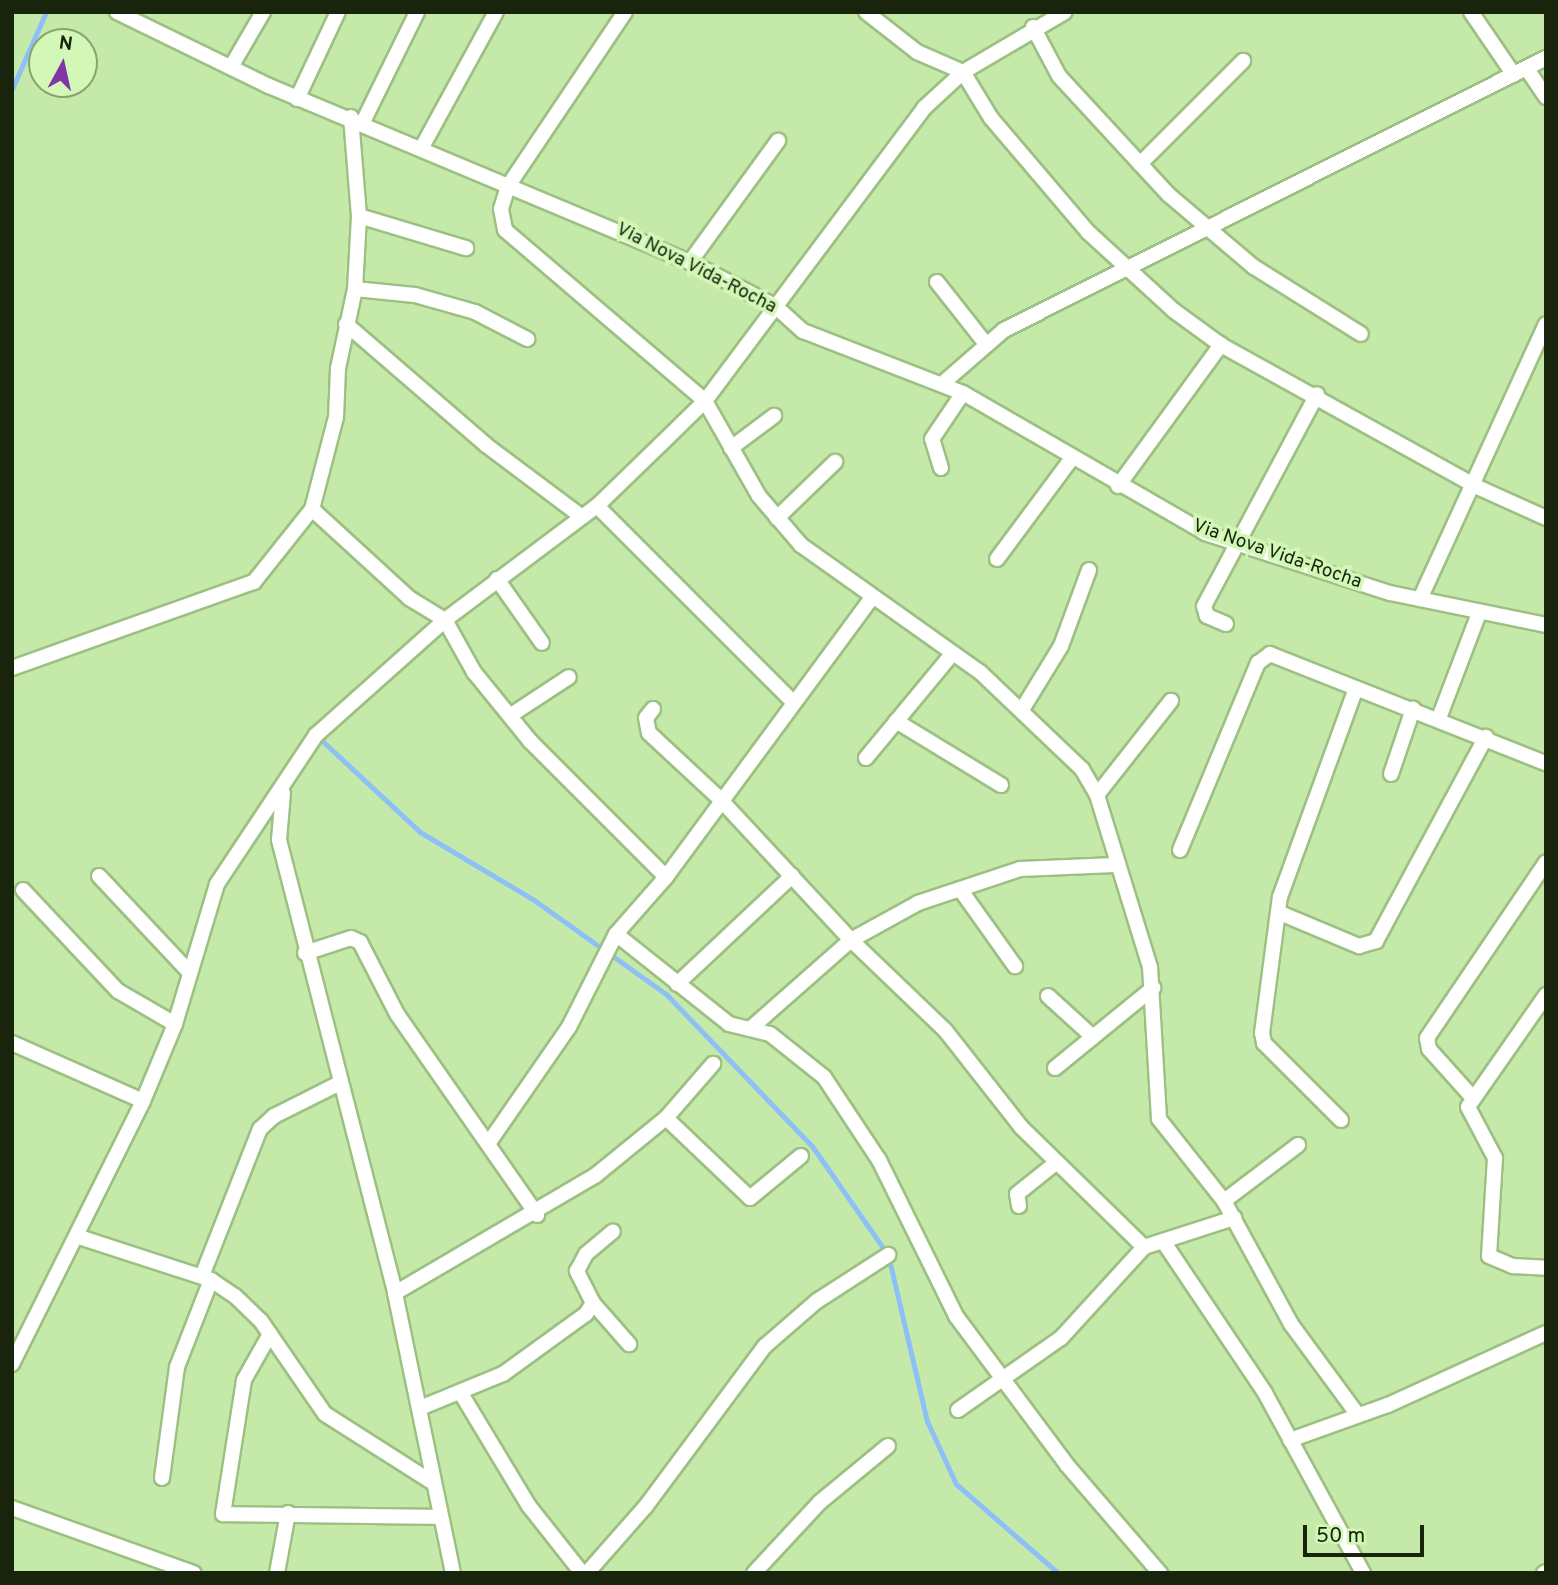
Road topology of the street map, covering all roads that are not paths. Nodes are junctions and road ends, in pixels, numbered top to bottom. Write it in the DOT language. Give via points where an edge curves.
graph roads {
  1 [pos="117,12"];
  2 [pos="263,12"];
  3 [pos="338,12"];
  4 [pos="417,12"];
  5 [pos="496,12"];
  6 [pos="625,12"];
  7 [pos="866,12"];
  8 [pos="1065,12"];
  9 [pos="1471,12"];
  10 [pos="1033,27"];
  11 [pos="1546,58"];
  12 [pos="1243,61"];
  13 [pos="231,67"];
  14 [pos="963,72"];
  15 [pos="1520,72"];
  16 [pos="1546,97"];
  17 [pos="297,99"];
  18 [pos="356,120"];
  19 [pos="778,141"];
  20 [pos="421,149"];
  21 [pos="1140,164"];
  22 [pos="508,186"];
  23 [pos="359,216"];
  24 [pos="1207,231"];
  25 [pos="467,248"];
  26 [pos="691,262"];
  27 [pos="1124,270"];
  28 [pos="937,282"];
  29 [pos="355,289"];
  30 [pos="775,306"];
  31 [pos="346,324"];
  32 [pos="1546,324"];
  33 [pos="1361,334"];
  34 [pos="527,339"];
  35 [pos="986,344"];
  36 [pos="1221,345"];
  37 [pos="943,383"];
  38 [pos="963,393"];
  39 [pos="1317,394"];
  40 [pos="705,401"];
  41 [pos="774,416"];
  42 [pos="731,448"];
  43 [pos="1072,458"];
  44 [pos="835,462"];
  45 [pos="941,468"];
  46 [pos="1118,486"];
  47 [pos="1475,486"];
  48 [pos="597,506"];
  49 [pos="313,509"];
  50 [pos="581,516"];
  51 [pos="777,518"];
  52 [pos="1546,518"];
  53 [pos="1233,544"];
  54 [pos="997,559"];
  55 [pos="1089,570"];
  56 [pos="497,579"];
  57 [pos="871,599"];
  58 [pos="1420,599"];
  59 [pos="1479,613"];
  60 [pos="445,620"];
  61 [pos="1226,624"];
  62 [pos="1546,625"];
  63 [pos="542,642"];
  64 [pos="952,654"];
  65 [pos="12,668"];
  66 [pos="569,677"];
  67 [pos="1356,688"];
  68 [pos="792,701"];
  69 [pos="1171,701"];
  70 [pos="1023,708"];
  71 [pos="653,709"];
  72 [pos="1413,709"];
  73 [pos="511,715"];
  74 [pos="1439,718"];
  75 [pos="896,721"];
  76 [pos="1486,737"];
  77 [pos="866,758"];
  78 [pos="1546,763"];
  79 [pos="1391,774"];
  80 [pos="1001,785"];
  81 [pos="283,793"];
  82 [pos="1097,795"];
  83 [pos="719,798"];
  84 [pos="1180,850"];
  85 [pos="1546,862"];
  86 [pos="1115,865"];
  87 [pos="99,876"];
  88 [pos="792,876"];
  89 [pos="666,877"];
  90 [pos="960,889"];
  91 [pos="23,890"];
  92 [pos="1280,913"];
  93 [pos="617,934"];
  94 [pos="851,940"];
  95 [pos="305,953"];
  96 [pos="1015,966"];
  97 [pos="190,973"];
  98 [pos="677,984"];
  99 [pos="1153,988"];
  100 [pos="1546,995"];
  101 [pos="1048,996"];
  102 [pos="175,1024"];
  103 [pos="750,1029"];
  104 [pos="1093,1037"];
  105 [pos="12,1043"];
  106 [pos="713,1064"];
  107 [pos="1055,1068"];
  108 [pos="338,1084"];
  109 [pos="1473,1098"];
  110 [pos="143,1101"];
  111 [pos="666,1118"];
  112 [pos="1340,1121"];
  113 [pos="490,1140"];
  114 [pos="1298,1145"];
  115 [pos="801,1156"];
  116 [pos="1057,1162"];
  117 [pos="1224,1201"];
  118 [pos="1018,1206"];
  119 [pos="537,1215"];
  120 [pos="1234,1218"];
  121 [pos="613,1231"];
  122 [pos="79,1237"];
  123 [pos="1163,1241"];
  124 [pos="1144,1247"];
  125 [pos="888,1255"];
  126 [pos="1546,1268"];
  127 [pos="206,1278"];
  128 [pos="395,1293"];
  129 [pos="593,1303"];
  130 [pos="1546,1333"];
  131 [pos="270,1334"];
  132 [pos="629,1344"];
  133 [pos="12,1364"];
  134 [pos="1006,1379"];
  135 [pos="462,1395"];
  136 [pos="421,1408"];
  137 [pos="958,1409"];
  138 [pos="1357,1414"];
  139 [pos="1290,1440"];
  140 [pos="888,1446"];
  141 [pos="162,1478"];
  142 [pos="430,1481"];
  143 [pos="12,1508"];
  144 [pos="288,1513"];
  145 [pos="438,1517"];
  146 [pos="173,1570"];
  147 [pos="194,1573"];
  148 [pos="277,1573"];
  149 [pos="453,1573"];
  150 [pos="582,1573"];
  151 [pos="587,1573"];
  152 [pos="754,1573"];
  153 [pos="1160,1573"];
  154 [pos="1363,1573"];
  1 -- 13 [label="street, Via Nova Vida-Rocha"];
  2 -- 13 [label="street"];
  3 -- 17 [label="street"];
  4 -- 18 [label="street"];
  5 -- 20 [label="street"];
  6 -- 22 [label="street"];
  7 -- 14 [label="street" via="917,52"];
  8 -- 10 [label="street"];
  9 -- 15 [label="street"];
  10 -- 14 [label="street"];
  10 -- 21 [label="street" via="1059,76"];
  11 -- 15 [label="street"];
  12 -- 21 [label="street"];
  13 -- 17 [label="street, Via Nova Vida-Rocha"];
  14 -- 27 [label="street" via="990,118"];
  14 -- 30 [label="street" via="868,174"];
  15 -- 16 [label="street"];
  15 -- 24 [label="street"];
  17 -- 18 [label="street, Via Nova Vida-Rocha"];
  18 -- 20 [label="street, Via Nova Vida-Rocha"];
  18 -- 23 [label="street"];
  19 -- 26 [label="street"];
  20 -- 22 [label="street, Via Nova Vida-Rocha"];
  21 -- 24 [label="street"];
  22 -- 26 [label="street, Via Nova Vida-Rocha"];
  22 -- 40 [label="street" via="501,208 505,230"];
  23 -- 25 [label="street"];
  23 -- 29 [label="street"];
  24 -- 27 [label="street"];
  24 -- 33 [label="street"];
  26 -- 30 [label="street, Via Nova Vida-Rocha"];
  27 -- 35 [label="street"];
  27 -- 36 [label="street"];
  28 -- 35 [label="street"];
  29 -- 31 [label="street"];
  29 -- 34 [label="street" via="415,295 475,312"];
  30 -- 37 [label="street, Via Nova Vida-Rocha" via="803,331"];
  30 -- 40 [label="street"];
  31 -- 49 [label="street" via="336,417"];
  31 -- 50 [label="street" via="486,445"];
  32 -- 47 [label="street"];
  35 -- 37 [label="street"];
  36 -- 39 [label="street"];
  36 -- 46 [label="street"];
  37 -- 38 [label="street, Via Nova Vida-Rocha"];
  38 -- 43 [label="street, Via Nova Vida-Rocha"];
  38 -- 45 [label="street" via="932,439"];
  39 -- 47 [label="street"];
  39 -- 53 [label="street"];
  40 -- 42 [label="street"];
  40 -- 48 [label="street"];
  41 -- 42 [label="street"];
  42 -- 51 [label="street"];
  43 -- 46 [label="street, Via Nova Vida-Rocha"];
  43 -- 54 [label="street"];
  44 -- 51 [label="street"];
  46 -- 53 [label="street, Via Nova Vida-Rocha"];
  47 -- 52 [label="street"];
  47 -- 58 [label="street"];
  48 -- 50 [label="street"];
  48 -- 68 [label="street"];
  49 -- 60 [label="street" via="409,598"];
  49 -- 65 [label="street" via="254,582"];
  50 -- 56 [label="street"];
  51 -- 57 [label="street"];
  53 -- 58 [label="street, Via Nova Vida-Rocha"];
  53 -- 61 [label="street" via="1204,606 1207,615"];
  55 -- 70 [label="street" via="1061,646"];
  56 -- 60 [label="street"];
  56 -- 63 [label="street"];
  57 -- 64 [label="street"];
  57 -- 68 [label="street"];
  58 -- 59 [label="street, Via Nova Vida-Rocha"];
  59 -- 62 [label="street, Via Nova Vida-Rocha"];
  59 -- 74 [label="street"];
  60 -- 73 [label="street" via="474,673"];
  60 -- 81 [label="street" via="316,735"];
  64 -- 70 [label="street"];
  64 -- 75 [label="street"];
  66 -- 73 [label="street"];
  67 -- 72 [label="street"];
  67 -- 84 [label="street" via="1284,657 1270,654 1258,663"];
  67 -- 92 [label="street" via="1280,897"];
  68 -- 83 [label="street"];
  69 -- 82 [label="street"];
  70 -- 82 [label="street" via="1083,769"];
  71 -- 83 [label="street" via="646,718 649,733"];
  72 -- 74 [label="street"];
  72 -- 79 [label="street"];
  73 -- 89 [label="street" via="530,741"];
  74 -- 76 [label="street"];
  75 -- 77 [label="street"];
  75 -- 80 [label="street"];
  76 -- 78 [label="street"];
  76 -- 92 [label="street" via="1376,941 1359,946"];
  81 -- 95 [label="street" via="279,840"];
  81 -- 97 [label="street" via="252,826 217,884"];
  82 -- 86 [label="street"];
  83 -- 88 [label="street"];
  83 -- 89 [label="street"];
  85 -- 109 [label="street" via="1427,1038 1429,1049"];
  86 -- 90 [label="street" via="1043,864"];
  86 -- 99 [label="street"];
  87 -- 97 [label="street"];
  88 -- 94 [label="street"];
  88 -- 98 [label="street"];
  89 -- 93 [label="street"];
  90 -- 94 [label="street" via="895,913"];
  90 -- 96 [label="street"];
  91 -- 102 [label="street" via="118,992"];
  92 -- 112 [label="street" via="1264,1043"];
  93 -- 98 [label="street"];
  93 -- 113 [label="street" via="569,1027"];
  94 -- 103 [label="street"];
  94 -- 116 [label="street" via="945,1030"];
  95 -- 108 [label="street"];
  95 -- 113 [label="street" via="351,939 360,942 397,1014"];
  97 -- 102 [label="street"];
  98 -- 103 [label="street" via="729,1024"];
  99 -- 104 [label="street"];
  99 -- 117 [label="street" via="1159,1119"];
  100 -- 109 [label="street"];
  101 -- 104 [label="street"];
  102 -- 110 [label="street"];
  103 -- 134 [label="street" via="770,1034 802,1056 853,1115 956,1316"];
  104 -- 107 [label="street"];
  105 -- 110 [label="street"];
  106 -- 111 [label="street"];
  108 -- 127 [label="street" via="260,1129"];
  108 -- 128 [label="street"];
  109 -- 126 [label="street" via="1468,1115 1495,1158 1489,1256 1513,1266"];
  110 -- 122 [label="street"];
  111 -- 115 [label="street" via="750,1198"];
  111 -- 119 [label="street"];
  113 -- 119 [label="street"];
  114 -- 117 [label="street"];
  116 -- 118 [label="street" via="1017,1194"];
  116 -- 124 [label="street"];
  117 -- 120 [label="street"];
  119 -- 128 [label="street"];
  120 -- 123 [label="street"];
  120 -- 138 [label="street" via="1292,1324"];
  121 -- 129 [label="street" via="586,1254 578,1271"];
  122 -- 127 [label="street"];
  122 -- 133 [label="street"];
  123 -- 124 [label="street"];
  123 -- 139 [label="street"];
  124 -- 134 [label="street" via="1060,1338"];
  125 -- 151 [label="street" via="817,1301 765,1346 654,1496"];
  127 -- 131 [label="street"];
  127 -- 141 [label="street" via="177,1367"];
  128 -- 136 [label="street"];
  129 -- 132 [label="street"];
  129 -- 135 [label="street" via="528,1359"];
  130 -- 138 [label="street"];
  131 -- 142 [label="street" via="325,1413"];
  131 -- 144 [label="street" via="244,1380 223,1511 229,1516"];
  134 -- 137 [label="street"];
  134 -- 153 [label="street" via="1067,1465"];
  135 -- 136 [label="street"];
  135 -- 150 [label="street" via="529,1506"];
  136 -- 142 [label="street"];
  138 -- 139 [label="street"];
  139 -- 154 [label="street"];
  140 -- 152 [label="street" via="820,1502"];
  142 -- 145 [label="street"];
  143 -- 146 [label="street"];
  144 -- 145 [label="street"];
  144 -- 148 [label="street"];
  145 -- 149 [label="street"];
  146 -- 147 [label="street"];
}
